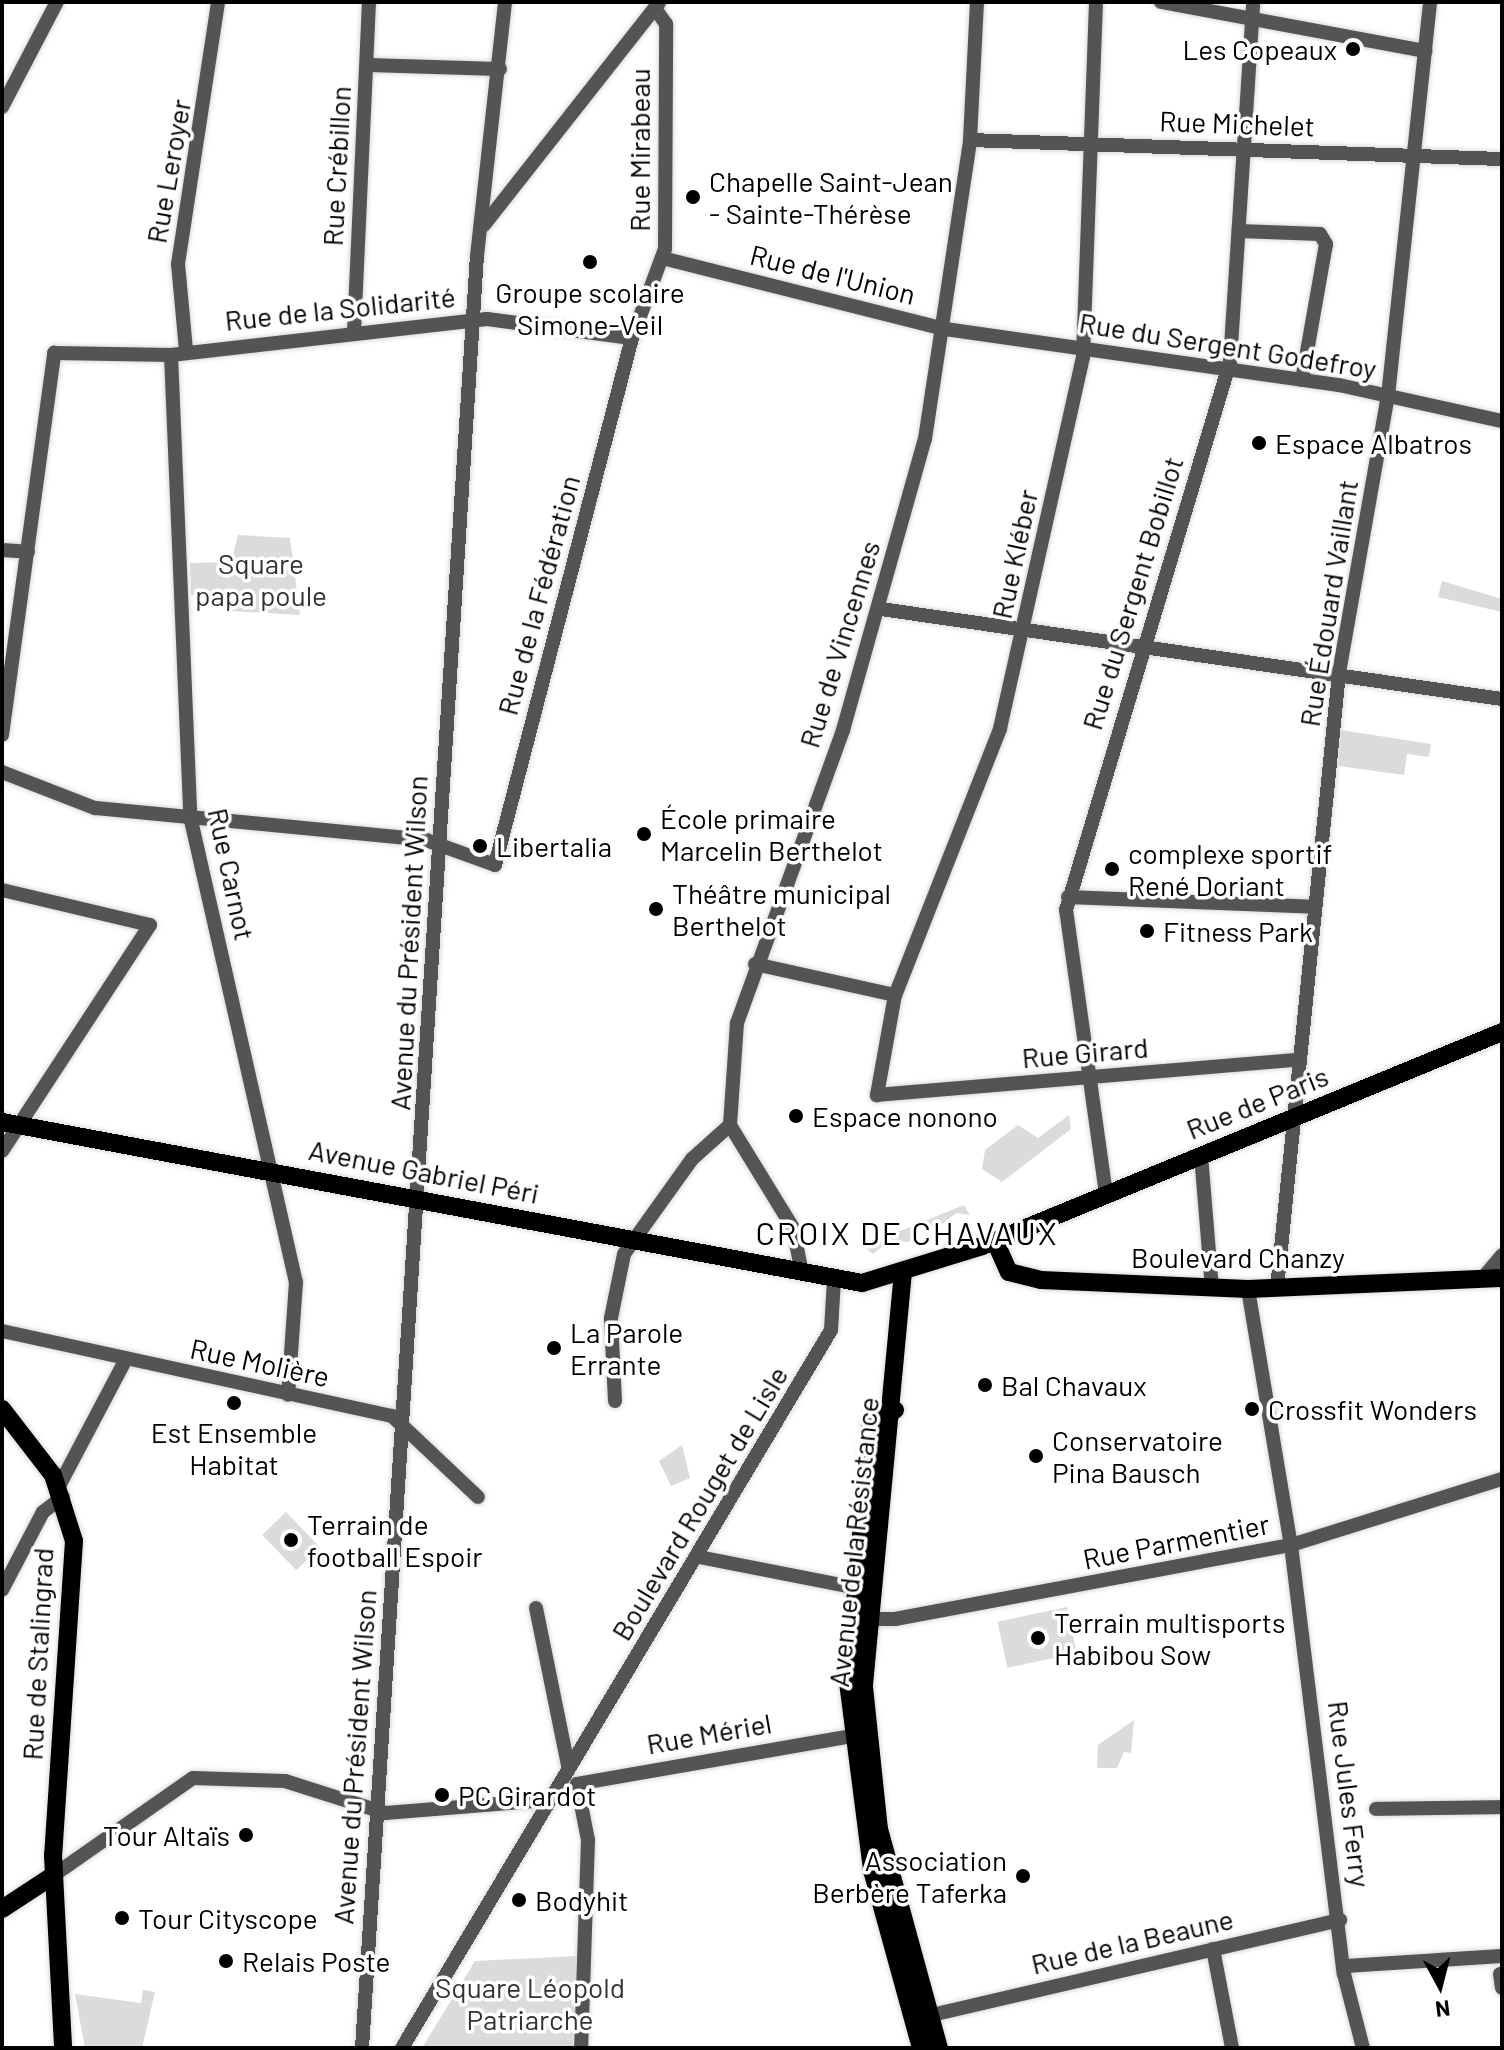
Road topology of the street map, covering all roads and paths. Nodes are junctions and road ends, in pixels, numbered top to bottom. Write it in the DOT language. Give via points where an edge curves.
graph roads {
  1 [pos="57,2"];
  2 [pos="218,2"];
  3 [pos="369,2"];
  4 [pos="505,2"];
  5 [pos="977,2"];
  6 [pos="1096,2"];
  7 [pos="1161,2"];
  8 [pos="1253,2"];
  9 [pos="1430,2"];
  10 [pos="657,5"];
  11 [pos="1253,19"];
  12 [pos="1425,51"];
  13 [pos="367,65"];
  14 [pos="500,69"];
  15 [pos="2,107"];
  16 [pos="970,140"];
  17 [pos="1089,143"];
  18 [pos="1245,149"];
  19 [pos="1413,156"];
  20 [pos="1502,159"];
  21 [pos="484,193"];
  22 [pos="499,201"];
  23 [pos="482,229"];
  24 [pos="1239,231"];
  25 [pos="662,258"];
  26 [pos="474,321"];
  27 [pos="945,329"];
  28 [pos="354,332"];
  29 [pos="632,338"];
  30 [pos="1083,349"];
  31 [pos="186,350"];
  32 [pos="171,355"];
  33 [pos="1227,370"];
  34 [pos="1302,380"];
  35 [pos="1388,396"];
  36 [pos="1502,421"];
  37 [pos="2,550"];
  38 [pos="28,552"];
  39 [pos="881,609"];
  40 [pos="1025,629"];
  41 [pos="1144,646"];
  42 [pos="1339,673"];
  43 [pos="1502,699"];
  44 [pos="2,735"];
  45 [pos="2,772"];
  46 [pos="190,816"];
  47 [pos="440,845"];
  48 [pos="2,890"];
  49 [pos="1068,897"];
  50 [pos="1313,907"];
  51 [pos="755,964"];
  52 [pos="895,995"];
  53 [pos="1502,1032"];
  54 [pos="1298,1060"];
  55 [pos="1088,1078"];
  56 [pos="877,1095"];
  57 [pos="2,1112"];
  58 [pos="1294,1117"];
  59 [pos="11,1124"];
  60 [pos="730,1125"];
  61 [pos="2,1151"];
  62 [pos="1201,1155"];
  63 [pos="271,1172"];
  64 [pos="1106,1194"];
  65 [pos="418,1198"];
  66 [pos="634,1240"];
  67 [pos="995,1241"];
  68 [pos="1502,1255"];
  69 [pos="903,1272"];
  70 [pos="802,1273"];
  71 [pos="1502,1278"];
  72 [pos="1482,1279"];
  73 [pos="834,1280"];
  74 [pos="1212,1288"];
  75 [pos="1277,1288"];
  76 [pos="1248,1289"];
  77 [pos="2,1331"];
  78 [pos="126,1359"];
  79 [pos="288,1395"];
  80 [pos="615,1401"];
  81 [pos="2,1409"];
  82 [pos="895,1410"];
  83 [pos="403,1425"];
  84 [pos="1502,1479"];
  85 [pos="61,1491"];
  86 [pos="478,1497"];
  87 [pos="1291,1545"];
  88 [pos="699,1557"];
  89 [pos="857,1588"];
  90 [pos="2,1590"];
  91 [pos="536,1608"];
  92 [pos="861,1619"];
  93 [pos="851,1736"];
  94 [pos="571,1776"];
  95 [pos="548,1800"];
  96 [pos="1502,1807"];
  97 [pos="376,1809"];
  98 [pos="1376,1809"];
  99 [pos="540,1818"];
  100 [pos="54,1875"];
  101 [pos="5,1902"];
  102 [pos="1340,1920"];
  103 [pos="1213,1949"];
  104 [pos="1502,1956"];
  105 [pos="1346,1966"];
  106 [pos="936,2014"];
  107 [pos="63,2048"];
  108 [pos="362,2048"];
  109 [pos="402,2048"];
  110 [pos="581,2048"];
  111 [pos="921,2048"];
  112 [pos="939,2048"];
  113 [pos="1232,2048"];
  114 [pos="1363,2048"];
  1 -- 15 [label="street"];
  2 -- 31 [label="street, Rue Leroyer" via="178,264"];
  3 -- 13 [label="street, Rue Crébillon"];
  4 -- 14 [label="street, Avenue du Président Wilson"];
  5 -- 16 [label="street, Rue de Vincennes"];
  6 -- 17 [label="street, Rue Kléber"];
  7 -- 11 [label="street"];
  8 -- 11 [label="street, Rue du Sergent Bobillot"];
  9 -- 12 [label="street, Rue Édouard Vaillant"];
  10 -- 22 [label="street"];
  10 -- 25 [label="street, Rue Mirabeau" via="666,24"];
  11 -- 12 [label="street"];
  11 -- 18 [label="street, Rue du Sergent Bobillot"];
  12 -- 19 [label="street, Rue Édouard Vaillant"];
  13 -- 14 [label="street"];
  13 -- 28 [label="street, Rue Crébillon"];
  14 -- 21 [label="street, Avenue du Président Wilson"];
  16 -- 17 [label="street, Rue Michelet"];
  16 -- 27 [label="street, Rue de Vincennes"];
  17 -- 18 [label="street, Rue Michelet"];
  17 -- 30 [label="street, Rue Kléber"];
  18 -- 19 [label="street, Rue Michelet"];
  18 -- 24 [label="street, Rue du Sergent Bobillot"];
  19 -- 20 [label="street, Rue Michelet"];
  19 -- 35 [label="street, Rue Édouard Vaillant"];
  21 -- 22 [label="street"];
  21 -- 23 [label="street, Avenue du Président Wilson"];
  22 -- 23 [label="street"];
  23 -- 26 [label="street, Avenue du Président Wilson"];
  24 -- 33 [label="street, Rue du Sergent Bobillot"];
  24 -- 34 [label="street" via="1320,234 1326,244"];
  25 -- 27 [label="street, Rue de l'Union"];
  25 -- 29 [label="street, Rue Mirabeau"];
  26 -- 28 [label="street, Rue de la Solidarité"];
  26 -- 29 [label="street, Rue de la Solidarité"];
  26 -- 47 [label="street, Avenue du Président Wilson"];
  27 -- 30 [label="street, Rue du Sergent Godefroy"];
  27 -- 39 [label="street, Rue de Vincennes"];
  28 -- 31 [label="street, Rue de la Solidarité"];
  29 -- 47 [label="street, Rue de la Fédération" via="495,865"];
  30 -- 33 [label="street, Rue du Sergent Godefroy"];
  30 -- 40 [label="street, Rue Kléber"];
  31 -- 32 [label="street, Rue de la Solidarité"];
  32 -- 38 [label="street, Rue de la Solidarité" via="54,353"];
  32 -- 46 [label="street, Rue Carnot"];
  33 -- 34 [label="street, Rue du Sergent Godefroy"];
  33 -- 41 [label="street, Rue du Sergent Bobillot"];
  34 -- 35 [label="street, Rue du Sergent Godefroy"];
  35 -- 36 [label="street, Rue du Sergent Godefroy"];
  35 -- 42 [label="street, Rue Édouard Vaillant"];
  37 -- 38 [label="street"];
  38 -- 44 [label="street"];
  39 -- 40 [label="street"];
  39 -- 51 [label="street, Rue de Vincennes"];
  40 -- 41 [label="street"];
  40 -- 52 [label="street, Rue Kléber" via="1000,729"];
  41 -- 42 [label="street"];
  41 -- 49 [label="street, Rue du Sergent Bobillot"];
  42 -- 43 [label="street"];
  42 -- 50 [label="street, Rue Édouard Vaillant"];
  45 -- 46 [label="street" via="87,806"];
  46 -- 47 [label="street"];
  46 -- 63 [label="street, Rue Carnot"];
  47 -- 65 [label="street, Avenue du Président Wilson"];
  48 -- 59 [label="street" via="150,925"];
  49 -- 50 [label="street"];
  49 -- 55 [label="street, Rue du Sergent Bobillot"];
  50 -- 54 [label="street, Rue Édouard Vaillant"];
  51 -- 52 [label="street"];
  51 -- 60 [label="street, Rue de Vincennes" via="737,1023"];
  52 -- 56 [label="street, Rue Kléber"];
  53 -- 58 [label="main road, Rue de Paris"];
  54 -- 55 [label="street, Rue Girard"];
  54 -- 58 [label="street, Rue Édouard Vaillant"];
  55 -- 56 [label="street, Rue Girard"];
  55 -- 64 [label="street, Rue du Sergent Bobillot"];
  57 -- 59 [label="street"];
  58 -- 62 [label="main road, Rue de Paris"];
  58 -- 75 [label="street, Rue Édouard Vaillant"];
  59 -- 61 [label="street"];
  59 -- 63 [label="main road, Avenue Gabriel Péri"];
  60 -- 66 [label="street" via="692,1159"];
  60 -- 70 [label="street" via="793,1228"];
  62 -- 64 [label="main road, Rue de Paris"];
  62 -- 74 [label="street"];
  63 -- 65 [label="main road, Avenue Gabriel Péri"];
  63 -- 79 [label="street, Rue Carnot" via="296,1282"];
  64 -- 67 [label="main road, Rue de Paris"];
  65 -- 66 [label="main road, Avenue Gabriel Péri"];
  65 -- 83 [label="street, Avenue du Président Wilson"];
  66 -- 70 [label="main road, Avenue Gabriel Péri"];
  66 -- 80 [label="street" via="624,1254 611,1318"];
  67 -- 69 [label="main road, Rue de Paris"];
  67 -- 74 [label="main road, Boulevard Chanzy" via="1015,1276"];
  68 -- 72 [label="street"];
  69 -- 73 [label="main road, Avenue Gabriel Péri" via="862,1283"];
  69 -- 82 [label="main road, Avenue de la Résistance"];
  70 -- 73 [label="main road, Avenue Gabriel Péri"];
  71 -- 72 [label="main road, Boulevard Chanzy"];
  72 -- 75 [label="main road, Boulevard Chanzy"];
  73 -- 88 [label="street, Boulevard Rouget de Lisle" via="831,1330"];
  74 -- 76 [label="main road, Boulevard Chanzy"];
  75 -- 76 [label="main road, Boulevard Chanzy"];
  76 -- 87 [label="street, Rue Jules Ferry"];
  77 -- 78 [label="street, Rue Molière"];
  78 -- 79 [label="street, Rue Molière"];
  78 -- 85 [label="street"];
  79 -- 83 [label="street, Rue Molière" via="392,1416"];
  81 -- 85 [label="main road, Rue de Stalingrad"];
  82 -- 89 [label="main road, Avenue de la Résistance" via="871,1420"];
  82 -- 92 [label="main road, Avenue de la Résistance"];
  83 -- 86 [label="street, Rue Molière"];
  83 -- 97 [label="street, Avenue du Président Wilson"];
  84 -- 87 [label="street, Rue Parmentier"];
  85 -- 90 [label="street" via="43,1512"];
  85 -- 100 [label="main road, Rue de Stalingrad" via="74,1563"];
  87 -- 92 [label="street, Rue Parmentier" via="1015,1598"];
  87 -- 102 [label="street, Rue Jules Ferry"];
  88 -- 89 [label="street"];
  88 -- 94 [label="street, Boulevard Rouget de Lisle" via="584,1744"];
  89 -- 92 [label="main road, Avenue de la Résistance"];
  91 -- 94 [label="street"];
  92 -- 93 [label="main road, Avenue de la Résistance"];
  92 -- 112 [label="main road, Avenue de la Résistance" via="879,1829"];
  93 -- 94 [label="street, Rue Mériel"];
  93 -- 111 [label="main road, Avenue de la Résistance" via="872,1870 908,2018"];
  94 -- 95 [label="street, Boulevard Rouget de Lisle"];
  94 -- 99 [label="street, Boulevard Rouget de Lisle"];
  94 -- 110 [label="street" via="588,1840"];
  95 -- 97 [label="street"];
  95 -- 99 [label="street, Boulevard Rouget de Lisle"];
  96 -- 98 [label="street"];
  97 -- 100 [label="street" via="285,1781 193,1778"];
  97 -- 108 [label="street, Avenue du Président Wilson"];
  99 -- 109 [label="street, Boulevard Rouget de Lisle"];
  100 -- 101 [label="main road"];
  100 -- 107 [label="main road, Rue de Stalingrad"];
  102 -- 103 [label="street, Rue de la Beaune"];
  102 -- 105 [label="street, Rue Jules Ferry"];
  103 -- 106 [label="street, Rue de la Beaune"];
  103 -- 113 [label="street"];
  104 -- 105 [label="street"];
  105 -- 114 [label="street, Rue Jules Ferry"];
}
